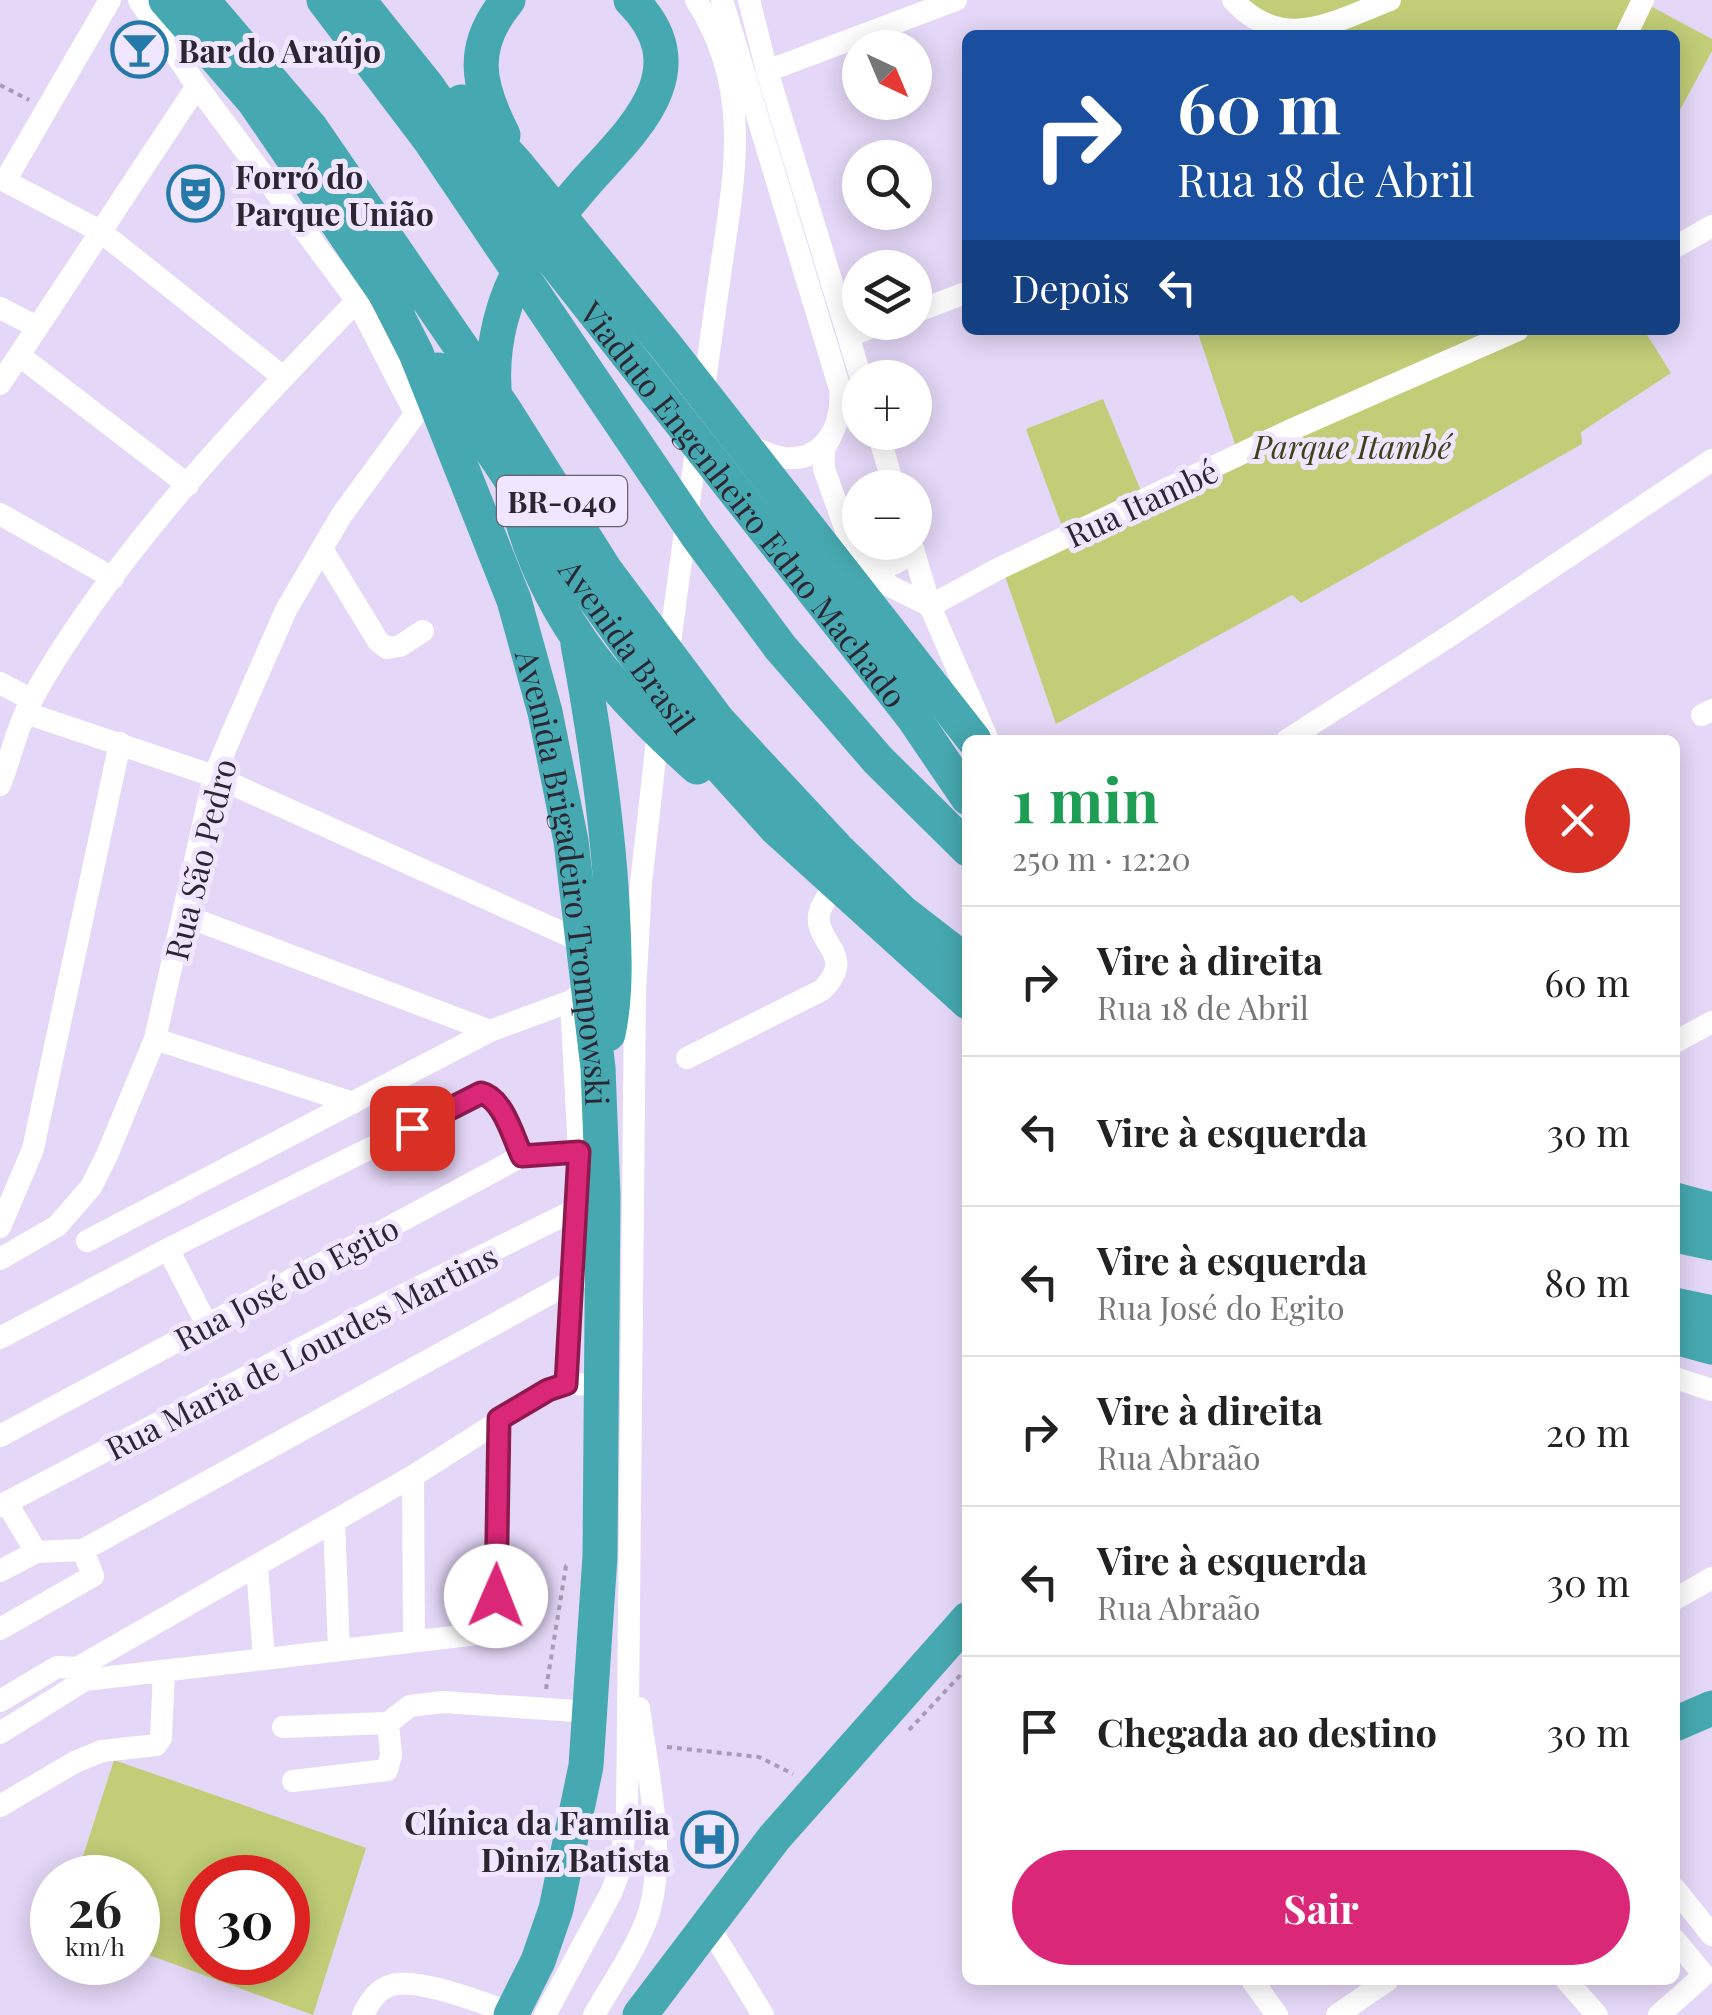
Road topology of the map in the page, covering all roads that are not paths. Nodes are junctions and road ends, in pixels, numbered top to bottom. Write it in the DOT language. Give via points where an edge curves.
graph roads {
  1 [pos="110,0"];
  2 [pos="140,0"];
  3 [pos="166,0"];
  4 [pos="202,0"];
  5 [pos="324,0"];
  6 [pos="343,0"];
  7 [pos="358,0"];
  8 [pos="380,0"];
  9 [pos="508,0"];
  10 [pos="631,0"];
  11 [pos="696,0"];
  12 [pos="722,0"];
  13 [pos="749,0"];
  14 [pos="956,0"];
  15 [pos="1233,0"];
  16 [pos="1390,0"];
  17 [pos="1642,0"];
  18 [pos="1283,30"];
  19 [pos="1305,30"];
  20 [pos="1628,30"];
  21 [pos="767,71"];
  22 [pos="197,86"];
  23 [pos="519,167"];
  24 [pos="511,206"];
  25 [pos="1712,226"];
  26 [pos="100,231"];
  27 [pos="1680,244"];
  28 [pos="374,291"];
  29 [pos="962,294"];
  30 [pos="932,306"];
  31 [pos="0,308"];
  32 [pos="842,313"];
  33 [pos="37,326"];
  34 [pos="1478,339"];
  35 [pos="20,356"];
  36 [pos="283,377"];
  37 [pos="0,384"];
  38 [pos="423,404"];
  39 [pos="712,408"];
  40 [pos="831,436"];
  41 [pos="1712,460"];
  42 [pos="188,485"];
  43 [pos="0,514"];
  44 [pos="842,524"];
  45 [pos="322,549"];
  46 [pos="862,560"];
  47 [pos="865,560"];
  48 [pos="899,560"];
  49 [pos="916,560"];
  50 [pos="114,578"];
  51 [pos="930,606"];
  52 [pos="423,630"];
  53 [pos="577,642"];
  54 [pos="0,683"];
  55 [pos="29,706"];
  56 [pos="970,735"];
  57 [pos="986,735"];
  58 [pos="1295,735"];
  59 [pos="120,743"];
  60 [pos="214,776"];
  61 [pos="0,786"];
  62 [pos="962,789"];
  63 [pos="776,828"];
  64 [pos="962,843"];
  65 [pos="837,886"];
  66 [pos="183,915"];
  67 [pos="582,942"];
  68 [pos="962,959"];
  69 [pos="580,995"];
  70 [pos="962,997"];
  71 [pos="1712,1022"];
  72 [pos="490,1031"];
  73 [pos="1680,1039"];
  74 [pos="155,1040"];
  75 [pos="687,1058"];
  76 [pos="598,1068"];
  77 [pos="352,1102"];
  78 [pos="579,1152"];
  79 [pos="522,1156"];
  80 [pos="1680,1201"];
  81 [pos="590,1204"];
  82 [pos="1712,1210"];
  83 [pos="0,1228"];
  84 [pos="1680,1236"];
  85 [pos="87,1241"];
  86 [pos="1712,1243"];
  87 [pos="168,1249"];
  88 [pos="0,1259"];
  89 [pos="588,1274"];
  90 [pos="1680,1307"];
  91 [pos="1712,1313"];
  92 [pos="207,1325"];
  93 [pos="0,1338"];
  94 [pos="1680,1339"];
  95 [pos="1712,1347"];
  96 [pos="1680,1380"];
  97 [pos="566,1384"];
  98 [pos="602,1385"];
  99 [pos="1712,1390"];
  100 [pos="499,1419"];
  101 [pos="0,1436"];
  102 [pos="414,1476"];
  103 [pos="3,1504"];
  104 [pos="334,1522"];
  105 [pos="83,1550"];
  106 [pos="36,1552"];
  107 [pos="258,1567"];
  108 [pos="0,1571"];
  109 [pos="1712,1578"];
  110 [pos="1680,1596"];
  111 [pos="962,1629"];
  112 [pos="0,1630"];
  113 [pos="630,1640"];
  114 [pos="414,1642"];
  115 [pos="339,1650"];
  116 [pos="264,1659"];
  117 [pos="164,1670"];
  118 [pos="81,1674"];
  119 [pos="0,1701"];
  120 [pos="1712,1708"];
  121 [pos="590,1712"];
  122 [pos="1680,1722"];
  123 [pos="388,1723"];
  124 [pos="283,1727"];
  125 [pos="0,1733"];
  126 [pos="292,1780"];
  127 [pos="0,1806"];
  128 [pos="1680,1895"];
  129 [pos="708,1925"];
  130 [pos="1712,1935"];
  131 [pos="1680,1946"];
  132 [pos="682,1959"];
  133 [pos="1708,1979"];
  134 [pos="1256,1985"];
  135 [pos="1381,1985"];
  136 [pos="1570,1985"];
  137 [pos="523,2014"];
  138 [pos="363,2015"];
  139 [pos="594,2015"];
  140 [pos="616,2015"];
  141 [pos="640,2015"];
  142 [pos="763,2015"];
  143 [pos="1277,2015"];
  144 [pos="1337,2015"];
  145 [pos="1597,2015"];
  146 [pos="1659,2015"];
  1 -- 26 [label="street" via="5,181"];
  2 -- 22 [label="street, Avenida Brasil"];
  3 -- 28 [label="highway, Avenida Brasil" via="254,101"];
  4 -- 68 [label="highway, Avenida Brasil / BR-040" via="310,127 605,570 718,720 836,848"];
  5 -- 64 [label="highway, BR-040" via="430,140 780,646 878,760"];
  6 -- 24 [label="highway" via="472,168"];
  7 -- 24 [label="highway"];
  8 -- 23 [label="highway"];
  9 -- 23 [label="highway" via="486,35 481,78"];
  10 -- 53 [label="highway" via="658,43 658,89 644,117 532,250 496,335 493,381 501,446 525,530"];
  11 -- 113 [label="street" via="732,89 735,172 641,883"];
  12 -- 40 [label="street" via="840,389 842,406"];
  13 -- 21 [label="street"];
  14 -- 21 [label="street"];
  15 -- 18 [label="street" via="1246,14"];
  16 -- 19 [label="street"];
  17 -- 20 [label="street"];
  21 -- 32 [label="street"];
  22 -- 26 [label="street"];
  22 -- 28 [label="street, Avenida Brasil"];
  23 -- 39 [label="highway"];
  24 -- 62 [label="highway, Viaduto Engenheiro Edno Machado" via="913,717"];
  25 -- 27 [label="street"];
  26 -- 33 [label="street"];
  26 -- 36 [label="street"];
  28 -- 36 [label="street"];
  28 -- 38 [label="highway, Avenida Brigadeiro Trompowski" via="416,352"];
  28 -- 63 [label="highway, Avenida Brasil" via="700,744"];
  29 -- 30 [label="street"];
  31 -- 33 [label="street"];
  33 -- 35 [label="street"];
  34 -- 51 [label="street, Rua Itambé"];
  35 -- 37 [label="street"];
  35 -- 42 [label="street"];
  36 -- 42 [label="street"];
  38 -- 45 [label="street, Rua São Pedro"];
  38 -- 67 [label="highway, Avenida Brigadeiro Trompowski" via="467,476 514,600 557,764"];
  39 -- 40 [label="street" via="754,449 780,458 806,457"];
  39 -- 56 [label="highway"];
  40 -- 44 [label="street" via="824,469"];
  41 -- 58 [label="street"];
  42 -- 50 [label="street"];
  43 -- 50 [label="street"];
  45 -- 52 [label="street" via="387,648"];
  45 -- 60 [label="street, Rua São Pedro" via="286,610"];
  46 -- 51 [label="street" via="890,586"];
  47 -- 48 [label="street" via="876,566"];
  49 -- 51 [label="street"];
  50 -- 55 [label="street"];
  51 -- 57 [label="street"];
  53 -- 63 [label="highway" via="685,756"];
  53 -- 76 [label="highway" via="598,756 614,939 612,1011"];
  54 -- 55 [label="street"];
  55 -- 59 [label="street"];
  55 -- 61 [label="street"];
  59 -- 60 [label="street"];
  59 -- 83 [label="street" via="33,1149"];
  60 -- 66 [label="street, Rua São Pedro"];
  60 -- 67 [label="street"];
  63 -- 65 [label="highway, Avenida Brasil"];
  65 -- 70 [label="highway, Avenida Brasil"];
  65 -- 75 [label="street" via="821,902 817,920 838,966 836,977"];
  66 -- 72 [label="street"];
  66 -- 74 [label="street, Rua São Pedro"];
  67 -- 69 [label="highway, Avenida Brigadeiro Trompowski"];
  69 -- 72 [label="street"];
  69 -- 76 [label="highway, Avenida Brigadeiro Trompowski"];
  69 -- 78 [label="street"];
  71 -- 73 [label="street"];
  72 -- 77 [label="street"];
  74 -- 77 [label="street"];
  74 -- 88 [label="street, Rua São Pedro" via="90,1188 57,1226"];
  76 -- 81 [label="highway, Avenida Brigadeiro Trompowski"];
  77 -- 85 [label="street"];
  78 -- 79 [label="street, Rua José do Egito"];
  78 -- 81 [label="street"];
  79 -- 87 [label="street" via="497,1104 481,1093"];
  79 -- 92 [label="street, Rua José do Egito"];
  80 -- 82 [label="highway"];
  81 -- 89 [label="highway, Avenida Brigadeiro Trompowski"];
  81 -- 103 [label="street, Rua Maria de Lourdes Martins"];
  84 -- 86 [label="highway"];
  87 -- 92 [label="street"];
  87 -- 93 [label="street"];
  89 -- 97 [label="street"];
  89 -- 98 [label="highway, Avenida Brigadeiro Trompowski"];
  89 -- 105 [label="street"];
  90 -- 91 [label="highway"];
  92 -- 101 [label="street, Rua José do Egito"];
  94 -- 95 [label="highway"];
  96 -- 99 [label="street"];
  97 -- 98 [label="street"];
  97 -- 100 [label="street"];
  98 -- 121 [label="highway, Avenida Brigadeiro Trompowski"];
  100 -- 102 [label="street"];
  100 -- 114 [label="street" via="495,1632"];
  102 -- 104 [label="street"];
  102 -- 114 [label="street"];
  103 -- 106 [label="street"];
  104 -- 107 [label="street"];
  104 -- 115 [label="street"];
  105 -- 106 [label="street"];
  105 -- 112 [label="street" via="93,1576"];
  106 -- 108 [label="street"];
  107 -- 116 [label="street"];
  107 -- 118 [label="street"];
  109 -- 110 [label="street"];
  111 -- 129 [label="highway" via="774,1838"];
  113 -- 137 [label="street" via="619,1872 601,1915"];
  113 -- 139 [label="street" via="656,1874 647,1918"];
  114 -- 115 [label="street"];
  115 -- 116 [label="street"];
  116 -- 117 [label="street"];
  117 -- 118 [label="street"];
  117 -- 127 [label="street" via="156,1745 102,1750"];
  118 -- 119 [label="street" via="57,1667"];
  118 -- 125 [label="street"];
  120 -- 122 [label="highway"];
  121 -- 123 [label="street" via="443,1702 410,1706"];
  121 -- 137 [label="highway, Avenida Brigadeiro Trompowski" via="581,1796"];
  123 -- 124 [label="street"];
  123 -- 126 [label="street" via="387,1770"];
  128 -- 130 [label="street"];
  129 -- 132 [label="highway"];
  129 -- 142 [label="street"];
  131 -- 133 [label="street"];
  132 -- 140 [label="highway" via="632,1994"];
  132 -- 141 [label="highway"];
  133 -- 146 [label="street"];
  134 -- 143 [label="street"];
  135 -- 144 [label="street"];
  136 -- 145 [label="street"];
  137 -- 138 [label="street" via="410,1983 389,1986"];
}
